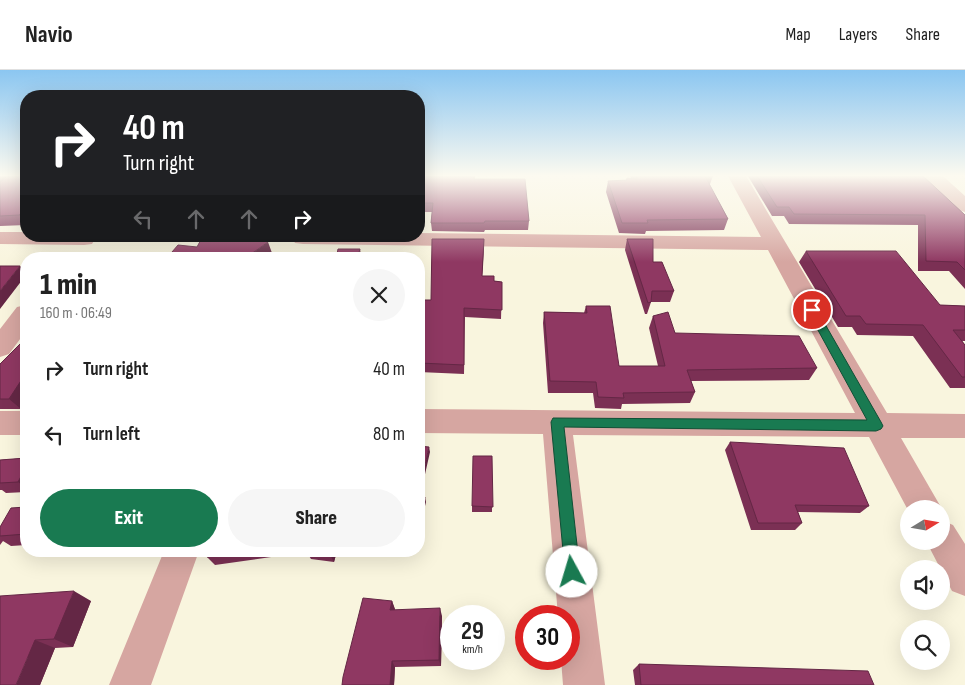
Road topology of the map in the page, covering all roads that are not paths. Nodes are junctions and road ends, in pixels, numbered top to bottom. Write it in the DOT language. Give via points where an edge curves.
graph roads {
  1 [pos="753,205"];
  2 [pos="0,238"];
  3 [pos="20,238"];
  4 [pos="425,239"];
  5 [pos="82,242"];
  6 [pos="775,244"];
  7 [pos="74,252"];
  8 [pos="20,321"];
  9 [pos="0,347"];
  10 [pos="425,420"];
  11 [pos="557,422"];
  12 [pos="0,423"];
  13 [pos="20,423"];
  14 [pos="876,426"];
  15 [pos="965,426"];
  16 [pos="920,500"];
  17 [pos="949,550"];
  18 [pos="180,557"];
  19 [pos="965,578"];
  20 [pos="130,685"];
  21 [pos="584,685"];
  1 -- 6 [label="street"];
  2 -- 3 [label="street"];
  4 -- 6 [label="street"];
  5 -- 7 [label="street"];
  6 -- 14 [label="street"];
  8 -- 9 [label="street"];
  10 -- 11 [label="street"];
  11 -- 14 [label="street"];
  11 -- 21 [label="street"];
  12 -- 13 [label="street"];
  14 -- 15 [label="street"];
  14 -- 16 [label="street"];
  17 -- 19 [label="street"];
  18 -- 20 [label="street"];
}
